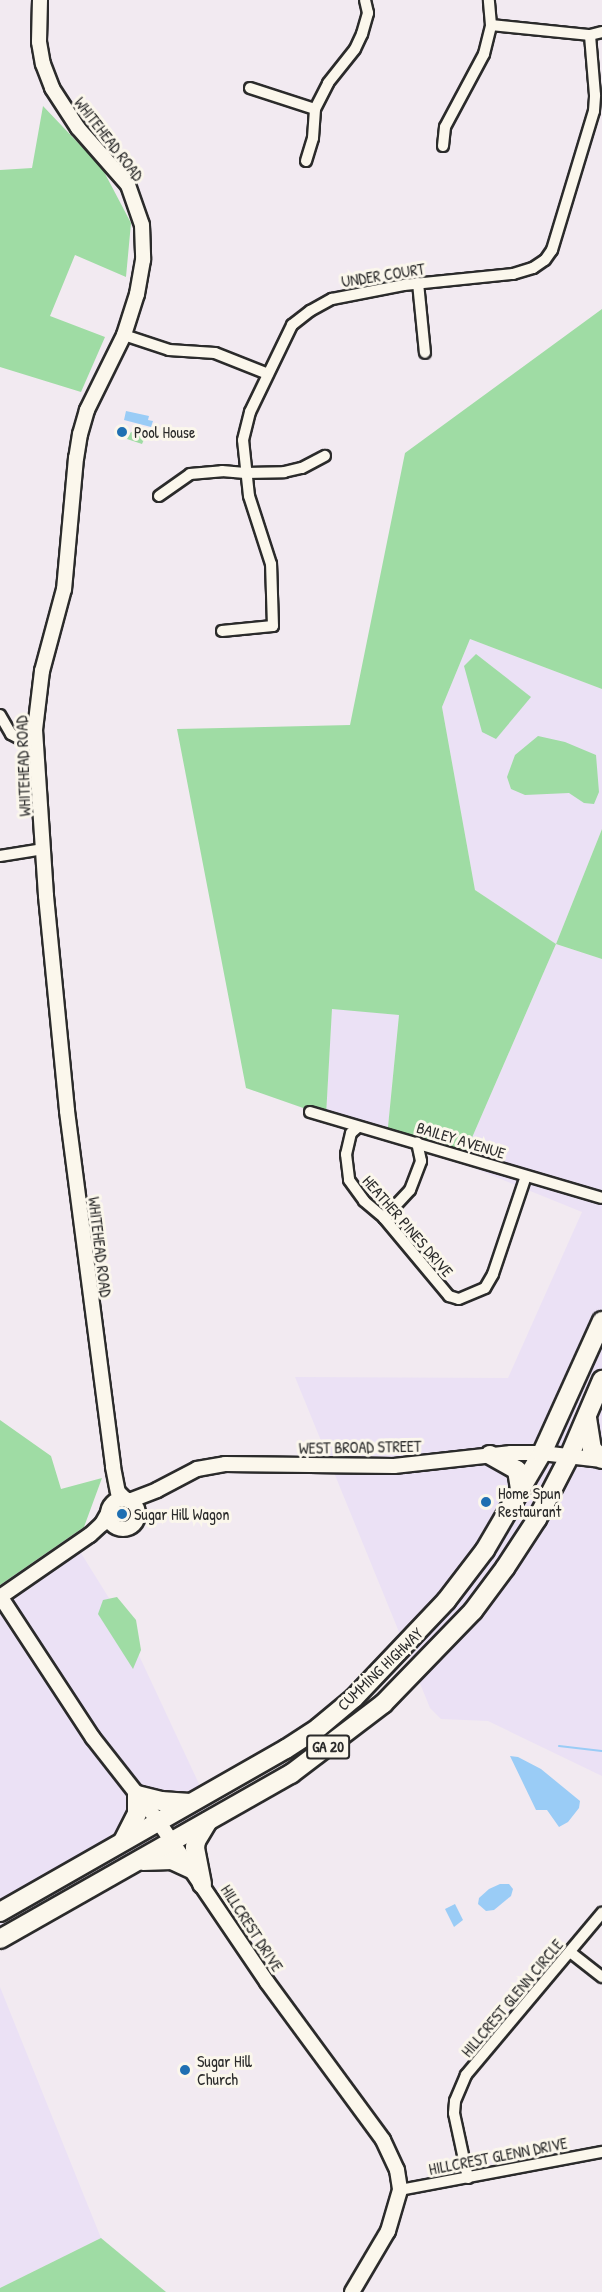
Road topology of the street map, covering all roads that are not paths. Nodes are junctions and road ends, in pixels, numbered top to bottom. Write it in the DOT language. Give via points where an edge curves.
graph roads {
  1 [pos="40,0"];
  2 [pos="365,0"];
  3 [pos="489,0"];
  4 [pos="491,25"];
  5 [pos="602,32"];
  6 [pos="590,35"];
  7 [pos="250,88"];
  8 [pos="315,109"];
  9 [pos="443,146"];
  10 [pos="306,161"];
  11 [pos="418,284"];
  12 [pos="124,335"];
  13 [pos="425,354"];
  14 [pos="268,374"];
  15 [pos="325,456"];
  16 [pos="245,474"];
  17 [pos="159,496"];
  18 [pos="222,631"];
  19 [pos="0,715"];
  20 [pos="35,747"];
  21 [pos="43,849"];
  22 [pos="0,856"];
  23 [pos="310,1112"];
  24 [pos="358,1127"];
  25 [pos="417,1142"];
  26 [pos="526,1176"];
  27 [pos="602,1198"];
  28 [pos="384,1218"];
  29 [pos="602,1321"];
  30 [pos="602,1380"];
  31 [pos="587,1415"];
  32 [pos="542,1453"];
  33 [pos="490,1455"];
  34 [pos="569,1457"];
  35 [pos="602,1460"];
  36 [pos="113,1467"];
  37 [pos="157,1490"];
  38 [pos="520,1490"];
  39 [pos="127,1500"];
  40 [pos="110,1509"];
  41 [pos="137,1516"];
  42 [pos="119,1528"];
  43 [pos="90,1535"];
  44 [pos="0,1597"];
  45 [pos="137,1795"];
  46 [pos="190,1803"];
  47 [pos="158,1821"];
  48 [pos="209,1821"];
  49 [pos="123,1841"];
  50 [pos="171,1841"];
  51 [pos="135,1862"];
  52 [pos="191,1869"];
  53 [pos="202,1884"];
  54 [pos="0,1912"];
  55 [pos="602,1913"];
  56 [pos="0,1939"];
  57 [pos="570,1952"];
  58 [pos="602,1977"];
  59 [pos="602,2152"];
  60 [pos="468,2178"];
  61 [pos="400,2190"];
  62 [pos="352,2292"];
  1 -- 12 [label="street, WHITEHEAD ROAD" via="39,42 52,88 78,128 128,185 138,208 143,260"];
  2 -- 8 [label="street" via="368,13 362,34"];
  3 -- 4 [label="street"];
  4 -- 6 [label="street"];
  4 -- 9 [label="street" via="484,54 445,127"];
  5 -- 6 [label="street"];
  6 -- 11 [label="street, UNDER COURT" via="594,111 552,250 533,268 513,274"];
  7 -- 8 [label="street"];
  8 -- 10 [label="street"];
  11 -- 13 [label="street"];
  11 -- 14 [label="street, UNDER COURT" via="343,296 310,310 292,326"];
  12 -- 14 [label="street" via="170,350 215,353"];
  12 -- 20 [label="street, WHITEHEAD ROAD" via="91,401 80,434 64,590 42,671"];
  14 -- 16 [label="street, UNDER COURT" via="250,412 243,440"];
  15 -- 16 [label="street" via="302,468"];
  16 -- 17 [label="street" via="190,474"];
  16 -- 18 [label="street, UNDER COURT" via="272,564 273,626"];
  19 -- 20 [label="street" via="11,735"];
  20 -- 21 [label="street, WHITEHEAD ROAD"];
  21 -- 22 [label="street"];
  21 -- 36 [label="street, WHITEHEAD ROAD" via="67,1111"];
  23 -- 24 [label="street, BAILEY AVENUE"];
  24 -- 25 [label="street, BAILEY AVENUE"];
  24 -- 28 [label="street, HEATHER PINES DRIVE" via="351,1133 346,1170 364,1202"];
  25 -- 26 [label="street, BAILEY AVENUE"];
  25 -- 28 [label="street" via="421,1161 410,1190"];
  26 -- 27 [label="street, BAILEY AVENUE"];
  26 -- 28 [label="street, HEATHER PINES DRIVE" via="493,1275 485,1288 459,1299 449,1296"];
  29 -- 32 [label="highway, CUMMING HIGHWAY / GA 20"];
  30 -- 31 [label="highway, CUMMING HIGHWAY / GA 20"];
  31 -- 34 [label="highway, CUMMING HIGHWAY / GA 20"];
  31 -- 35 [label="highway" via="592,1449"];
  32 -- 33 [label="street, WEST BROAD STREET"];
  32 -- 34 [label="street, WEST BROAD STREET"];
  32 -- 38 [label="highway, CUMMING HIGHWAY / GA 20"];
  33 -- 37 [label="street, WEST BROAD STREET" via="394,1466 225,1464 196,1469"];
  33 -- 38 [label="highway" via="517,1470"];
  34 -- 35 [label="street, WEST BROAD STREET"];
  34 -- 48 [label="highway, CUMMING HIGHWAY / GA 20" via="537,1519 505,1568 473,1611 411,1678 384,1704 291,1774"];
  36 -- 39 [label="street, WHITEHEAD ROAD" via="118,1492"];
  36 -- 40 [label="street, WHITEHEAD ROAD"];
  37 -- 39 [label="street, WEST BROAD STREET"];
  37 -- 41 [label="street, WEST BROAD STREET"];
  38 -- 46 [label="highway, CUMMING HIGHWAY / GA 20" via="484,1550 446,1601 354,1698 286,1749"];
  39 -- 40 [label="street"];
  39 -- 41 [label="street" via="136,1507"];
  40 -- 42 [label="street" via="111,1523"];
  40 -- 43 [label="street"];
  41 -- 42 [label="street" via="129,1527"];
  42 -- 43 [label="street"];
  43 -- 44 [label="street"];
  44 -- 45 [label="street, HILLCREST DRIVE" via="95,1741"];
  45 -- 46 [label="highway"];
  45 -- 47 [label="street, HILLCREST DRIVE"];
  45 -- 49 [label="highway" via="137,1814"];
  46 -- 47 [label="highway, CUMMING HIGHWAY / GA 20"];
  47 -- 49 [label="highway, CUMMING HIGHWAY / GA 20"];
  47 -- 50 [label="street, HILLCREST DRIVE"];
  48 -- 50 [label="highway, CUMMING HIGHWAY / GA 20"];
  48 -- 53 [label="highway" via="195,1848"];
  49 -- 54 [label="highway, CUMMING HIGHWAY / GA 20"];
  50 -- 51 [label="highway, CUMMING HIGHWAY / GA 20"];
  50 -- 52 [label="street, HILLCREST DRIVE"];
  51 -- 52 [label="highway" via="164,1859"];
  51 -- 56 [label="highway, CUMMING HIGHWAY / GA 20"];
  52 -- 53 [label="street, HILLCREST DRIVE"];
  53 -- 61 [label="street, HILLCREST DRIVE" via="267,1983 383,2140 397,2170"];
  55 -- 57 [label="street, HILLCREST GLENN CIRCLE"];
  57 -- 58 [label="street"];
  57 -- 60 [label="street, HILLCREST GLENN CIRCLE" via="466,2075 454,2113"];
  59 -- 60 [label="street, HILLCREST GLENN DRIVE"];
  60 -- 61 [label="street, HILLCREST GLENN DRIVE"];
  61 -- 62 [label="street" via="388,2230"];
}
